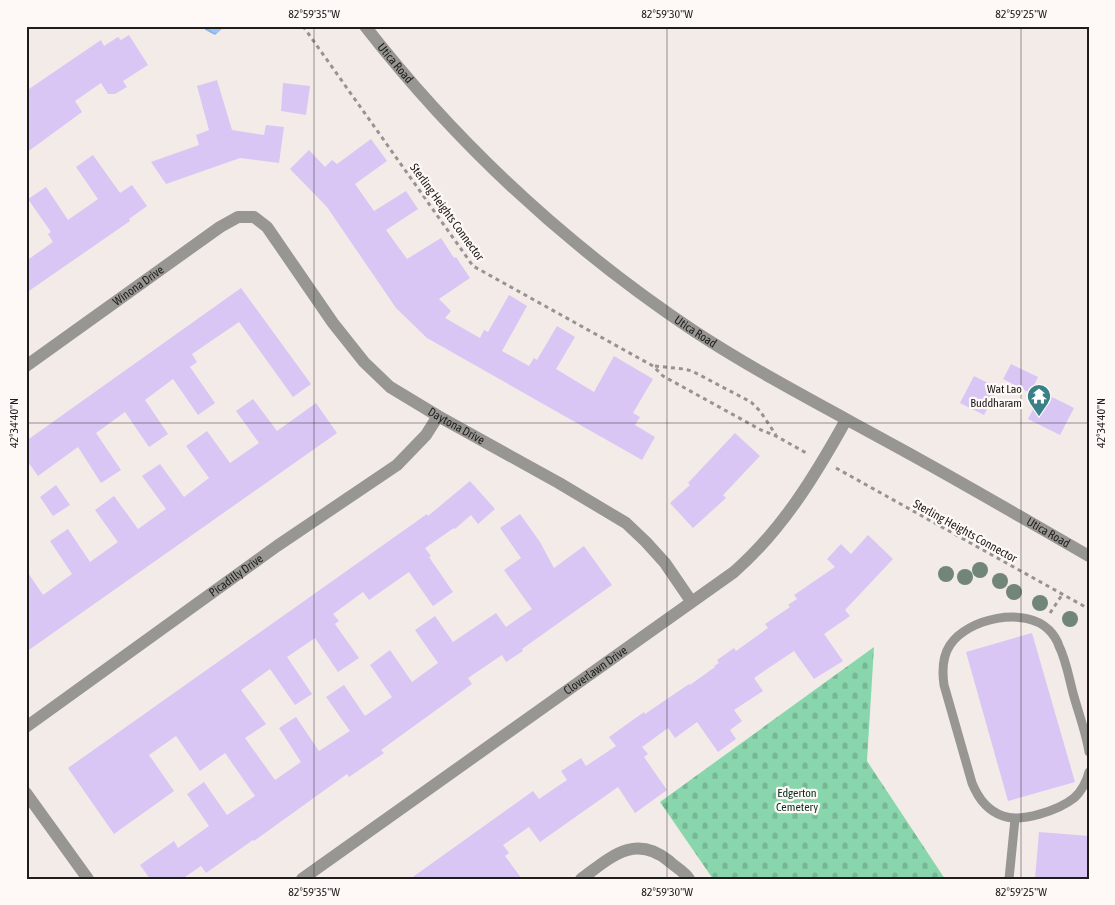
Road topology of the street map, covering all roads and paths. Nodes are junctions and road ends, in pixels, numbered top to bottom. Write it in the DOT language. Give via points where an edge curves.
graph roads {
  1 [pos="303,26"];
  2 [pos="366,26"];
  3 [pos="254,217"];
  4 [pos="26,366"];
  5 [pos="653,366"];
  6 [pos="438,416"];
  7 [pos="846,420"];
  8 [pos="776,436"];
  9 [pos="811,455"];
  10 [pos="834,467"];
  11 [pos="1089,556"];
  12 [pos="1062,595"];
  13 [pos="691,601"];
  14 [pos="1089,609"];
  15 [pos="1047,617"];
  16 [pos="26,727"];
  17 [pos="1089,752"];
  18 [pos="1089,772"];
  19 [pos="26,793"];
  20 [pos="1015,819"];
  21 [pos="88,879"];
  22 [pos="302,879"];
  23 [pos="581,879"];
  24 [pos="689,879"];
  25 [pos="1009,879"];
  1 -- 5 [label="path, Sterling Heights Connector" via="473,266"];
  2 -- 7 [label="street, Utica Road" via="420,94 462,138 587,252 701,335"];
  3 -- 4 [label="street, Winona Drive" via="238,217 220,227"];
  3 -- 6 [label="street, Daytona Drive" via="267,226 332,323 364,362 390,387"];
  5 -- 8 [label="path, Sterling Heights Connector" via="663,376"];
  5 -- 8 [label="path, Sterling Heights Connector" via="684,368 751,402"];
  6 -- 13 [label="street, Daytona Drive" via="626,523 665,563"];
  6 -- 16 [label="street, Picadilly Drive" via="426,435 398,465 276,546"];
  7 -- 11 [label="street, Utica Road"];
  7 -- 13 [label="street, Cloverlawn Drive" via="823,462 774,532 734,572"];
  8 -- 9 [label="path, Sterling Heights Connector"];
  10 -- 12 [label="path, Sterling Heights Connector"];
  12 -- 14 [label="path, Sterling Heights Connector"];
  12 -- 15 [label="path"];
  13 -- 22 [label="street, Cloverlawn Drive"];
  17 -- 20 [label="lane" via="1059,645 1048,630 1035,620 1013,616 975,626 958,636 946,652 942,674 972,783 980,798 993,811"];
  18 -- 20 [label="lane" via="1074,798 1033,816"];
  19 -- 21 [label="street"];
  20 -- 25 [label="lane"];
  23 -- 24 [label="street" via="630,848 654,851"];
}
